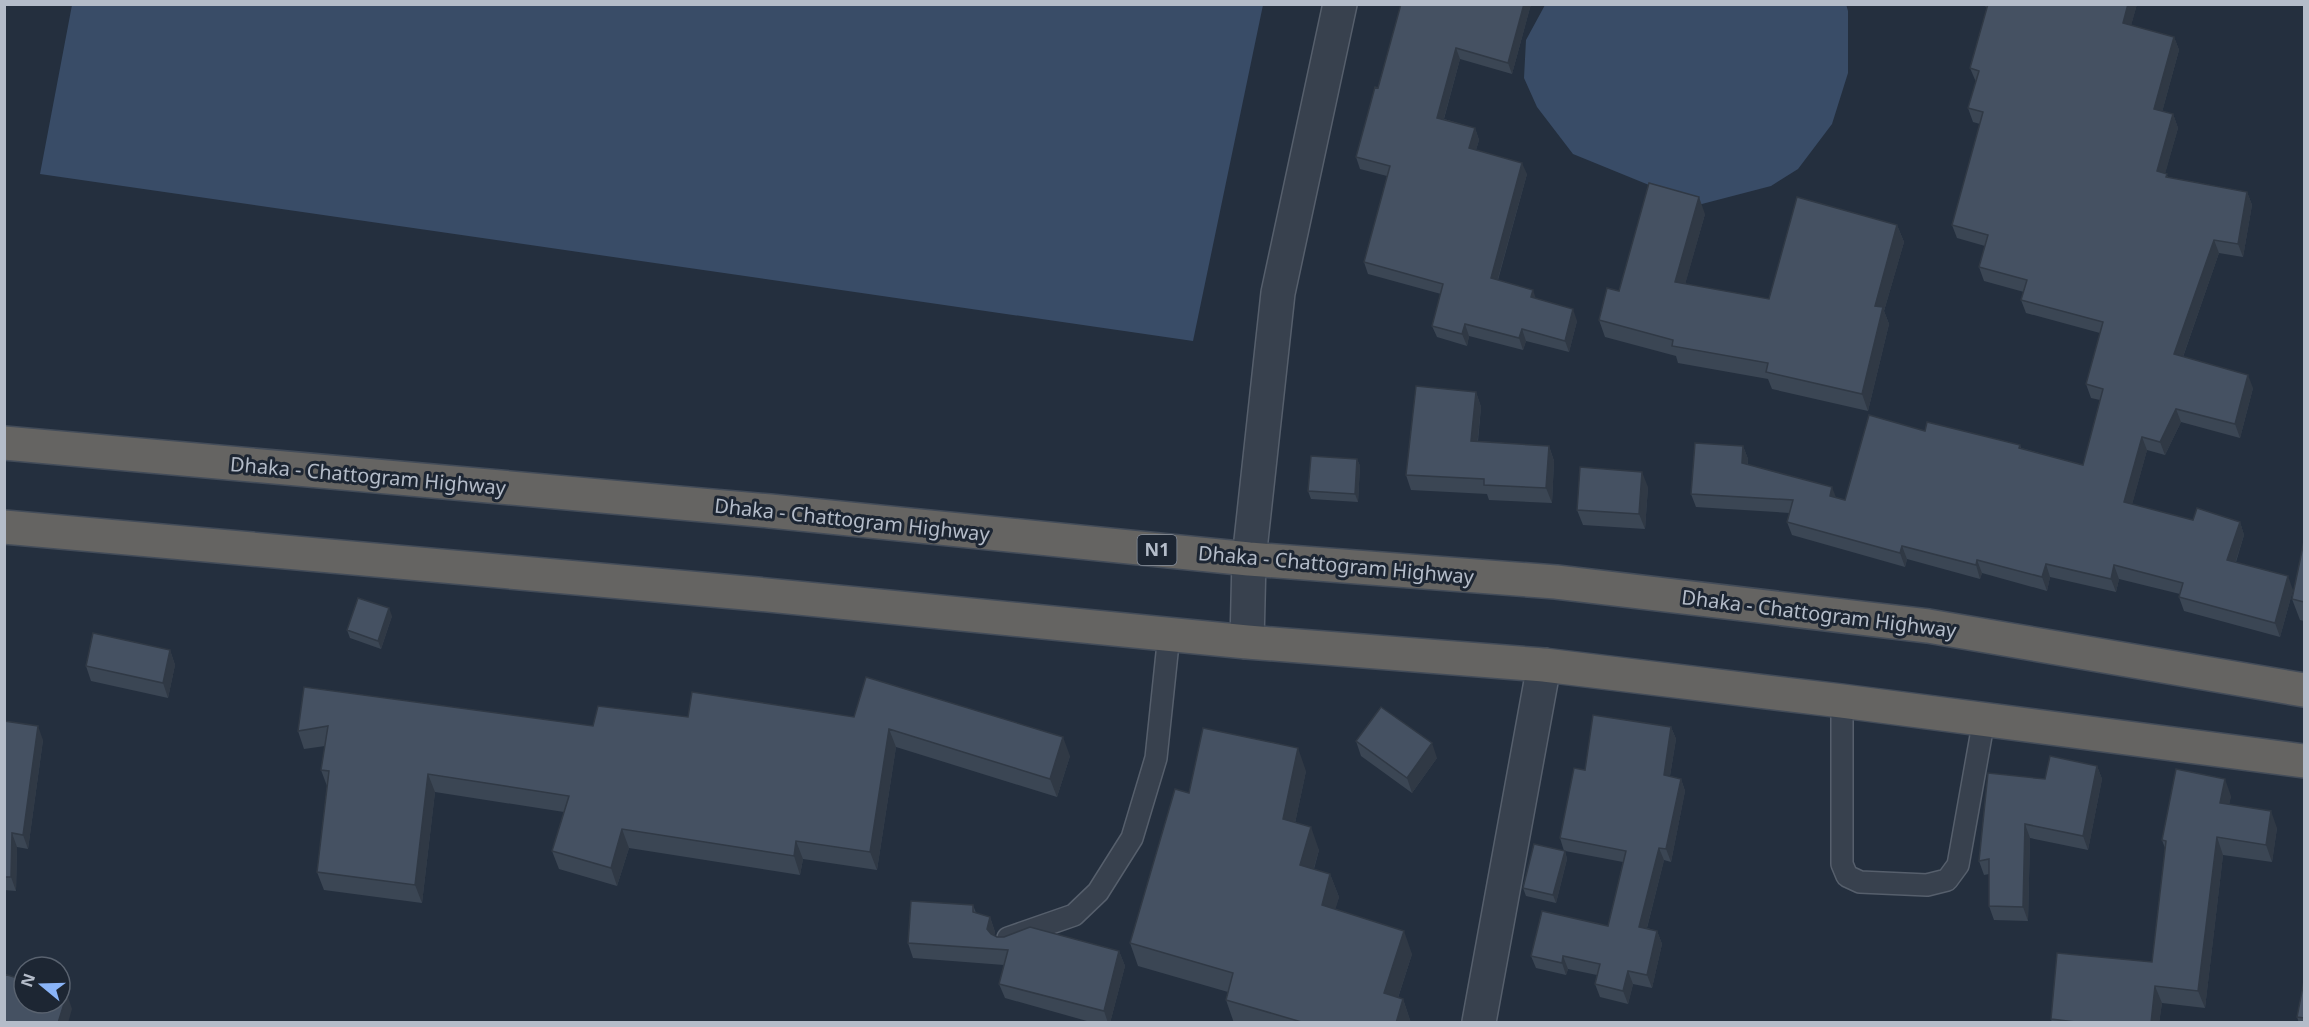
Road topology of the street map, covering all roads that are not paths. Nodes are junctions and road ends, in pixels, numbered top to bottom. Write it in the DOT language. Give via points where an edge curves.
graph roads {
  1 [pos="1340,4"];
  2 [pos="4,443"];
  3 [pos="4,527"];
  4 [pos="1249,559"];
  5 [pos="1169,634"];
  6 [pos="1247,642"];
  7 [pos="1544,665"];
  8 [pos="2304,690"];
  9 [pos="1842,701"];
  10 [pos="1984,719"];
  11 [pos="2304,760"];
  12 [pos="1005,940"];
  13 [pos="1479,1023"];
  1 -- 4 [label="street" via="1278,293"];
  2 -- 4 [label="highway, Dhaka - Chattogram Highway / N1" via="781,512"];
  3 -- 5 [label="highway"];
  4 -- 6 [label="street"];
  4 -- 8 [label="highway, Dhaka - Chattogram Highway / N1" via="1556,582 1928,626"];
  5 -- 6 [label="highway"];
  5 -- 12 [label="lane" via="1156,758 1132,838 1098,892 1074,915"];
  6 -- 7 [label="highway"];
  7 -- 9 [label="highway"];
  7 -- 13 [label="street"];
  9 -- 10 [label="highway"];
  9 -- 10 [label="lane" via="1842,864 1847,876 1860,882 1927,885 1947,880 1958,865"];
  10 -- 11 [label="highway"];
}
